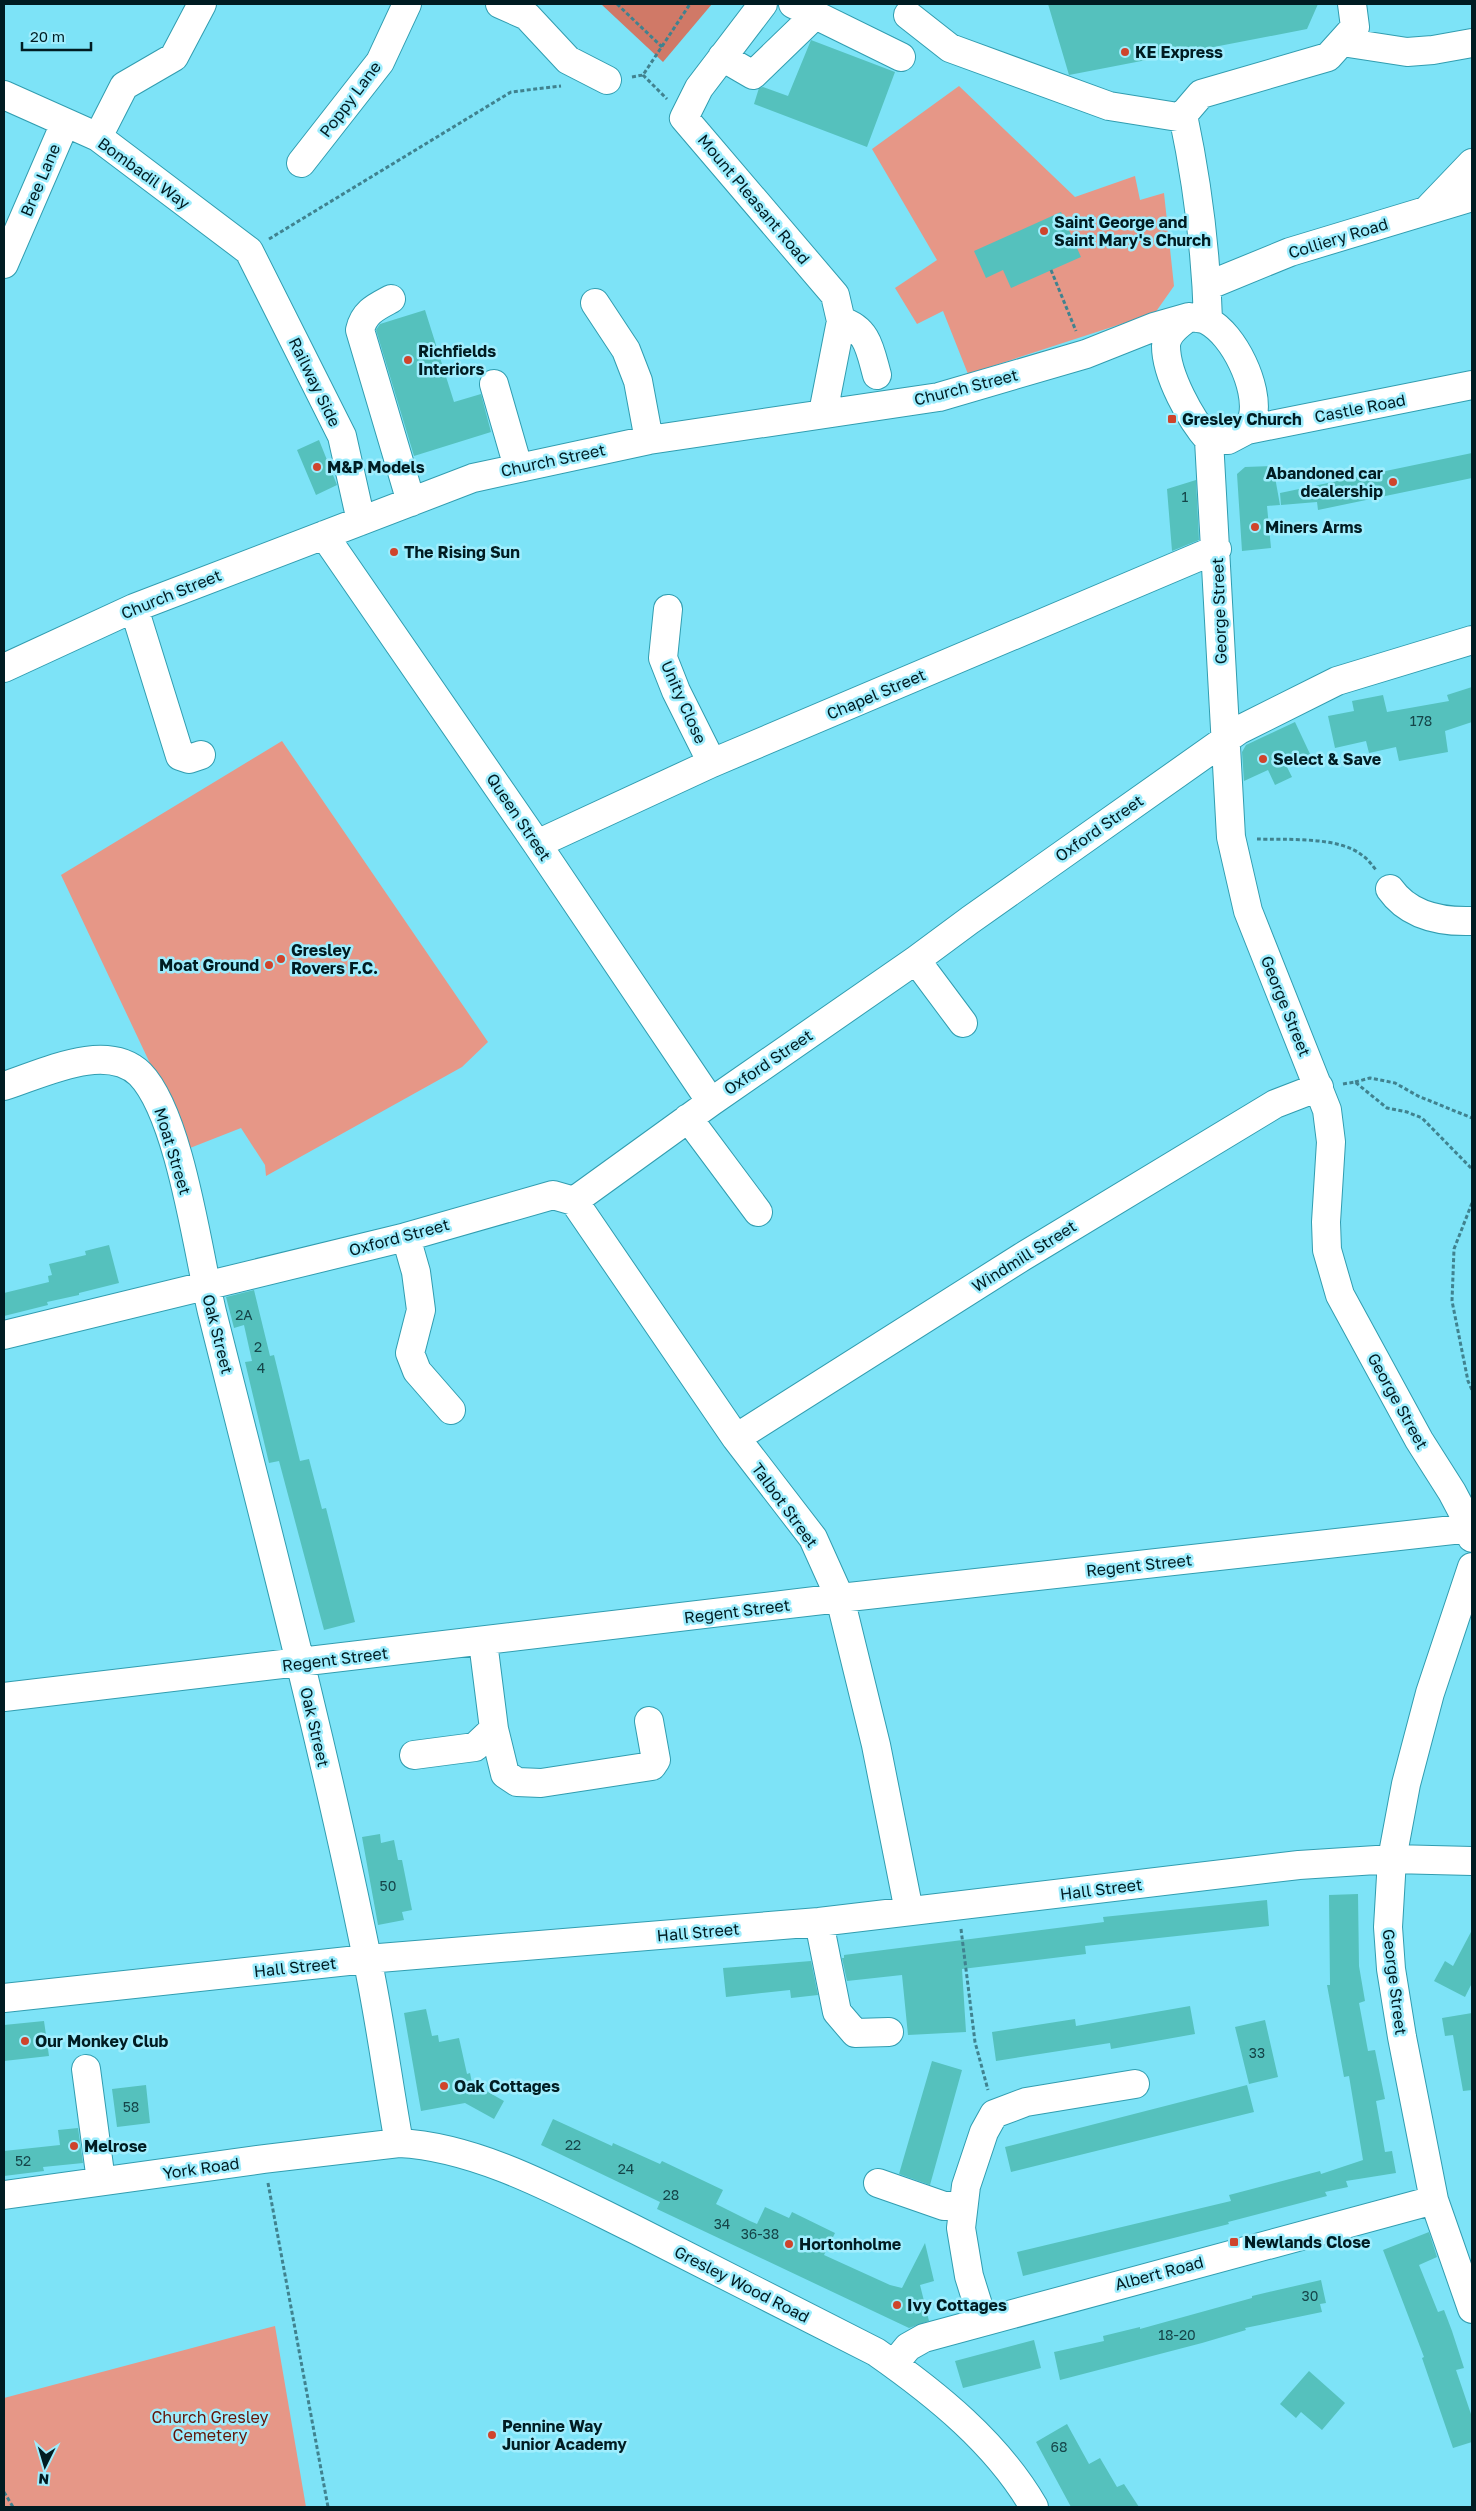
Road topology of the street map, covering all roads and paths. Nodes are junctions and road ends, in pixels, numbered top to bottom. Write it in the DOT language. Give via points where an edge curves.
graph roads {
  1 [pos="202,4"];
  2 [pos="407,4"];
  3 [pos="500,4"];
  4 [pos="617,4"];
  5 [pos="690,4"];
  6 [pos="763,4"];
  7 [pos="1352,4"];
  8 [pos="803,10"];
  9 [pos="908,15"];
  10 [pos="1342,42"];
  11 [pos="1472,43"];
  12 [pos="662,47"];
  13 [pos="722,57"];
  14 [pos="901,57"];
  15 [pos="643,75"];
  16 [pos="607,80"];
  17 [pos="569,85"];
  18 [pos="4,95"];
  19 [pos="684,118"];
  20 [pos="1184,118"];
  21 [pos="65,123"];
  22 [pos="98,138"];
  23 [pos="301,163"];
  24 [pos="1472,163"];
  25 [pos="1472,197"];
  26 [pos="1426,211"];
  27 [pos="249,251"];
  28 [pos="4,264"];
  29 [pos="1051,270"];
  30 [pos="1207,286"];
  31 [pos="391,299"];
  32 [pos="595,303"];
  33 [pos="1198,319"];
  34 [pos="841,321"];
  35 [pos="1127,338"];
  36 [pos="1086,354"];
  37 [pos="1170,366"];
  38 [pos="877,375"];
  39 [pos="494,384"];
  40 [pos="1472,385"];
  41 [pos="823,413"];
  42 [pos="1247,430"];
  43 [pos="649,440"];
  44 [pos="1209,440"];
  45 [pos="518,467"];
  46 [pos="411,502"];
  47 [pos="361,521"];
  48 [pos="324,535"];
  49 [pos="1217,549"];
  50 [pos="134,608"];
  51 [pos="668,610"];
  52 [pos="1472,640"];
  53 [pos="4,668"];
  54 [pos="1225,740"];
  55 [pos="201,755"];
  56 [pos="712,764"];
  57 [pos="1231,837"];
  58 [pos="537,844"];
  59 [pos="1390,889"];
  60 [pos="1472,921"];
  61 [pos="916,960"];
  62 [pos="963,1023"];
  63 [pos="1355,1082"];
  64 [pos="4,1086"];
  65 [pos="1318,1087"];
  66 [pos="711,1102"];
  67 [pos="688,1118"];
  68 [pos="1472,1118"];
  69 [pos="1472,1169"];
  70 [pos="574,1201"];
  71 [pos="1472,1203"];
  72 [pos="758,1212"];
  73 [pos="406,1237"];
  74 [pos="206,1286"];
  75 [pos="4,1335"];
  76 [pos="1472,1390"];
  77 [pos="451,1410"];
  78 [pos="736,1438"];
  79 [pos="1471,1533"];
  80 [pos="1472,1567"];
  81 [pos="840,1598"];
  82 [pos="483,1642"];
  83 [pos="301,1664"];
  84 [pos="4,1697"];
  85 [pos="649,1721"];
  86 [pos="494,1729"];
  87 [pos="414,1755"];
  88 [pos="1392,1859"];
  89 [pos="1472,1860"];
  90 [pos="958,1906"];
  91 [pos="909,1912"];
  92 [pos="819,1922"];
  93 [pos="367,1959"];
  94 [pos="4,1998"];
  95 [pos="889,2032"];
  96 [pos="86,2069"];
  97 [pos="1135,2084"];
  98 [pos="994,2114"];
  99 [pos="399,2143"];
  100 [pos="264,2159"];
  101 [pos="101,2181"];
  102 [pos="878,2183"];
  103 [pos="4,2194"];
  104 [pos="1434,2200"];
  105 [pos="963,2206"];
  106 [pos="1472,2309"];
  107 [pos="983,2321"];
  108 [pos="894,2364"];
  109 [pos="4,2492"];
  110 [pos="13,2507"];
  111 [pos="328,2507"];
  112 [pos="1034,2507"];
  1 -- 22 [label="street" via="174,57 124,86"];
  2 -- 23 [label="street, Poppy Lane" via="380,62"];
  3 -- 16 [label="street" via="527,16 568,60"];
  4 -- 12 [label="path"];
  5 -- 12 [label="path"];
  6 -- 13 [label="street"];
  7 -- 10 [label="street" via="1355,27"];
  8 -- 13 [label="street" via="753,75"];
  8 -- 14 [label="street"];
  9 -- 20 [label="street" via="950,48 1109,106"];
  10 -- 11 [label="street" via="1406,52"];
  10 -- 20 [label="street" via="1328,57 1201,94 1183,114"];
  12 -- 15 [label="path"];
  13 -- 19 [label="street" via="698,88"];
  15 -- 16 [label="path"];
  15 -- 19 [label="path"];
  17 -- 27 [label="path" via="511,92"];
  18 -- 21 [label="street, Bombadil Way"];
  19 -- 34 [label="street, Mount Pleasant Road" via="835,295"];
  20 -- 30 [label="street"];
  21 -- 22 [label="street, Bombadil Way"];
  21 -- 28 [label="street, Bree Lane"];
  22 -- 27 [label="street, Bombadil Way"];
  24 -- 26 [label="street"];
  25 -- 26 [label="street, Colliery Road"];
  26 -- 30 [label="street, Colliery Road" via="1290,252"];
  27 -- 47 [label="street, Railway Side" via="342,436"];
  29 -- 36 [label="path"];
  30 -- 33 [label="street"];
  31 -- 46 [label="street" via="370,311 362,320 360,330"];
  32 -- 43 [label="street" via="626,350 638,382"];
  33 -- 35 [label="street, Church Street" via="1154,327"];
  33 -- 37 [label="street" via="1174,327 1166,345"];
  33 -- 42 [label="street" via="1226,337 1242,358 1253,414"];
  34 -- 38 [label="street" via="854,325 868,342"];
  34 -- 41 [label="street, Mount Pleasant Road"];
  35 -- 36 [label="street, Church Street"];
  35 -- 37 [label="street" via="1156,351"];
  36 -- 41 [label="street, Church Street" via="938,397"];
  37 -- 44 [label="street" via="1196,425"];
  39 -- 45 [label="street"];
  40 -- 42 [label="street, Castle Road"];
  41 -- 43 [label="street, Church Street"];
  42 -- 44 [label="street, Castle Road" via="1228,440"];
  43 -- 45 [label="street, Church Street"];
  44 -- 49 [label="street, George Street"];
  45 -- 46 [label="street, Church Street" via="473,478"];
  46 -- 47 [label="street, Church Street"];
  47 -- 48 [label="street, Church Street"];
  48 -- 50 [label="street, Church Street"];
  48 -- 58 [label="street, Queen Street"];
  49 -- 54 [label="street, George Street"];
  49 -- 56 [label="street, Chapel Street"];
  50 -- 53 [label="street, Church Street"];
  50 -- 55 [label="street" via="180,756 189,759"];
  51 -- 56 [label="street, Unity Close" via="663,658"];
  52 -- 54 [label="street, Oxford Street" via="1337,681"];
  54 -- 57 [label="street, George Street"];
  54 -- 61 [label="street, Oxford Street"];
  56 -- 58 [label="street, Chapel Street"];
  57 -- 59 [label="path" via="1346,846 1363,855"];
  57 -- 65 [label="street, George Street" via="1248,910"];
  58 -- 66 [label="street, Queen Street"];
  59 -- 60 [label="street" via="1405,906 1423,914 1450,922"];
  61 -- 62 [label="street"];
  61 -- 66 [label="street, Oxford Street"];
  63 -- 65 [label="path"];
  63 -- 68 [label="path" via="1370,1078 1395,1083"];
  63 -- 69 [label="path" via="1387,1108 1422,1118"];
  64 -- 74 [label="street, Moat Street" via="80,1061 106,1059 122,1062 138,1073 152,1090 167,1124 184,1182"];
  65 -- 78 [label="street, Windmill Street" via="1275,1104 1022,1257"];
  65 -- 79 [label="street, George Street" via="1327,1110 1330,1142 1327,1250 1338,1288 1419,1440 1452,1492"];
  66 -- 67 [label="street, Oxford Street"];
  67 -- 70 [label="street, Oxford Street"];
  67 -- 72 [label="street"];
  70 -- 73 [label="street, Oxford Street" via="553,1195"];
  70 -- 78 [label="street, Talbot Street"];
  71 -- 76 [label="path" via="1454,1249 1452,1301"];
  73 -- 74 [label="street, Oxford Street"];
  73 -- 77 [label="street" via="416,1272 421,1310 410,1353 417,1371"];
  74 -- 75 [label="street, Oxford Street"];
  74 -- 83 [label="street, Oak Street"];
  78 -- 81 [label="street, Talbot Street" via="812,1538"];
  79 -- 81 [label="street, Regent Street"];
  80 -- 88 [label="street, George Street" via="1417,1739"];
  81 -- 82 [label="street, Regent Street"];
  81 -- 91 [label="street, Talbot Street" via="876,1745"];
  82 -- 83 [label="street, Regent Street"];
  82 -- 86 [label="street"];
  83 -- 84 [label="street, Regent Street"];
  83 -- 93 [label="street, Oak Street"];
  85 -- 86 [label="street" via="656,1760 652,1766 541,1783 517,1782 505,1774"];
  86 -- 87 [label="street" via="475,1748"];
  88 -- 89 [label="street, Hall Street"];
  88 -- 90 [label="street, Hall Street" via="1300,1866"];
  88 -- 104 [label="street, George Street" via="1388,1927 1391,1969"];
  90 -- 91 [label="street, Hall Street"];
  90 -- 98 [label="path" via="976,2042"];
  91 -- 92 [label="street, Hall Street"];
  92 -- 93 [label="street, Hall Street"];
  92 -- 95 [label="street" via="837,2012 855,2033"];
  93 -- 94 [label="street, Hall Street"];
  93 -- 99 [label="street, Oak Street"];
  96 -- 101 [label="street"];
  97 -- 98 [label="street" via="1026,2102"];
  98 -- 105 [label="street" via="984,2132 966,2186"];
  99 -- 100 [label="street, York Road"];
  99 -- 108 [label="street, Gresley Wood Road" via="420,2144 466,2156 536,2182 729,2277"];
  100 -- 101 [label="street, York Road"];
  100 -- 111 [label="path"];
  101 -- 103 [label="street, York Road"];
  102 -- 105 [label="street" via="944,2206"];
  104 -- 106 [label="street, George Street"];
  104 -- 107 [label="street, Albert Road"];
  105 -- 107 [label="street" via="961,2228 964,2247"];
  107 -- 108 [label="street, Albert Road" via="924,2338 908,2347"];
  108 -- 112 [label="street, Gresley Wood Road" via="954,2413 1002,2460"];
  109 -- 110 [label="path"];
}
